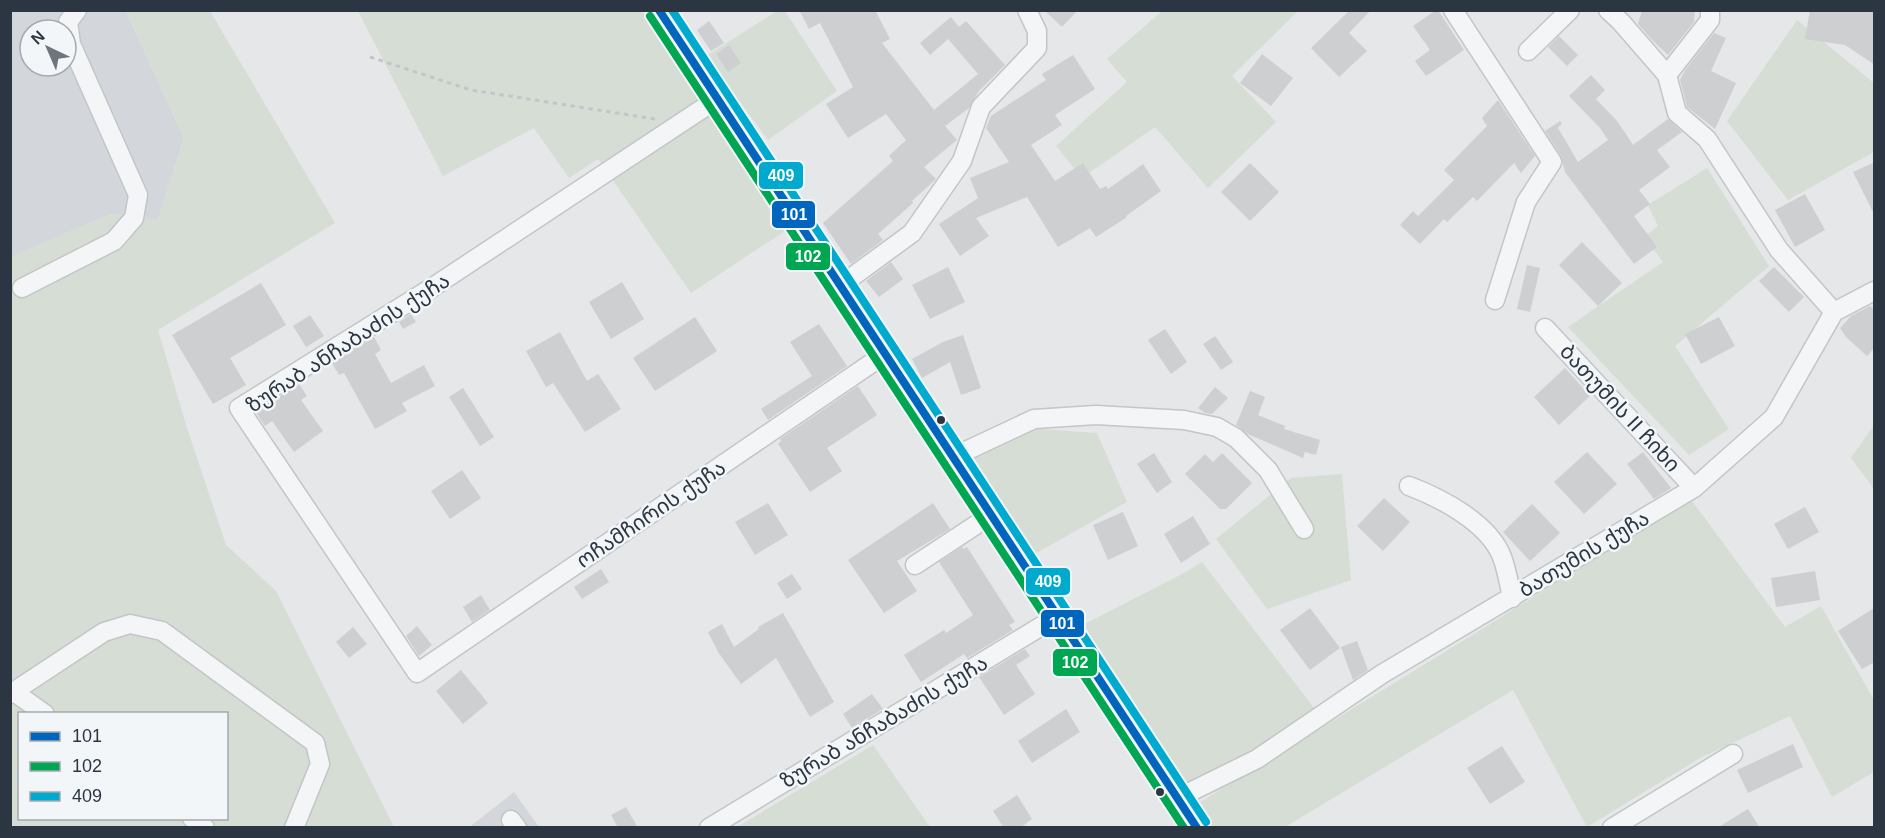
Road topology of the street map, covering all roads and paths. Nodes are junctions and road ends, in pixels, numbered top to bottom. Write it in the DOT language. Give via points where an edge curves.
graph roads {
  1 [pos="77,10"];
  2 [pos="659,10"];
  3 [pos="1027,10"];
  4 [pos="1452,10"];
  5 [pos="1570,10"];
  6 [pos="1608,10"];
  7 [pos="1710,10"];
  8 [pos="1528,51"];
  9 [pos="370,57"];
  10 [pos="1667,75"];
  11 [pos="717,99"];
  12 [pos="680,123"];
  13 [pos="841,285"];
  14 [pos="22,288"];
  15 [pos="1875,291"];
  16 [pos="1495,300"];
  17 [pos="1834,312"];
  18 [pos="1545,328"];
  19 [pos="885,354"];
  20 [pos="953,457"];
  21 [pos="1408,486"];
  22 [pos="1694,488"];
  23 [pos="991,515"];
  24 [pos="1304,529"];
  25 [pos="915,565"];
  26 [pos="1512,598"];
  27 [pos="1058,616"];
  28 [pos="417,673"];
  29 [pos="12,693"];
  30 [pos="42,712"];
  31 [pos="1733,754"];
  32 [pos="1178,798"];
  33 [pos="294,828"];
  34 [pos="710,828"];
  35 [pos="1197,828"];
  36 [pos="1612,828"];
  1 -- 14 [label="street" via="68,22 71,44 138,195 134,218 114,241"];
  2 -- 11 [label="street"];
  3 -- 13 [label="street" via="1037,31 1037,48 981,107 962,161 912,233"];
  4 -- 16 [label="street" via="1552,162 1526,202"];
  5 -- 8 [label="street"];
  6 -- 10 [label="street"];
  7 -- 10 [label="street" via="1710,20"];
  9 -- 12 [label="path" via="471,90"];
  10 -- 17 [label="street" via="1677,113 1707,139 1779,250"];
  11 -- 12 [label="street, ზურაბ ანჩაბაძის ქუჩა"];
  11 -- 13 [label="street"];
  12 -- 28 [label="street, ზურაბ ანჩაბაძის ქუჩა" via="434,287 239,408"];
  13 -- 19 [label="street"];
  15 -- 17 [label="street"];
  17 -- 22 [label="street, ბათუმის ქუჩა" via="1774,417"];
  18 -- 22 [label="street, ბათუმის II ჩიხი"];
  19 -- 20 [label="street"];
  19 -- 28 [label="street, ოჩამჩირის ქუჩა"];
  20 -- 23 [label="street"];
  20 -- 24 [label="street" via="1034,419 1096,415 1195,422 1217,427 1236,438 1268,470"];
  21 -- 26 [label="street" via="1435,495 1485,532 1502,556"];
  22 -- 26 [label="street, ბათუმის ქუჩა"];
  23 -- 25 [label="street"];
  23 -- 27 [label="street"];
  26 -- 32 [label="street, ბათუმის ქუჩა" via="1382,674 1257,759"];
  27 -- 32 [label="street"];
  27 -- 34 [label="street, ზურაბ ანჩაბაძის ქუჩა"];
  29 -- 30 [label="street"];
  29 -- 33 [label="street" via="104,632 130,624 162,631 315,743 320,764"];
  31 -- 36 [label="street"];
  32 -- 35 [label="street"];
}
